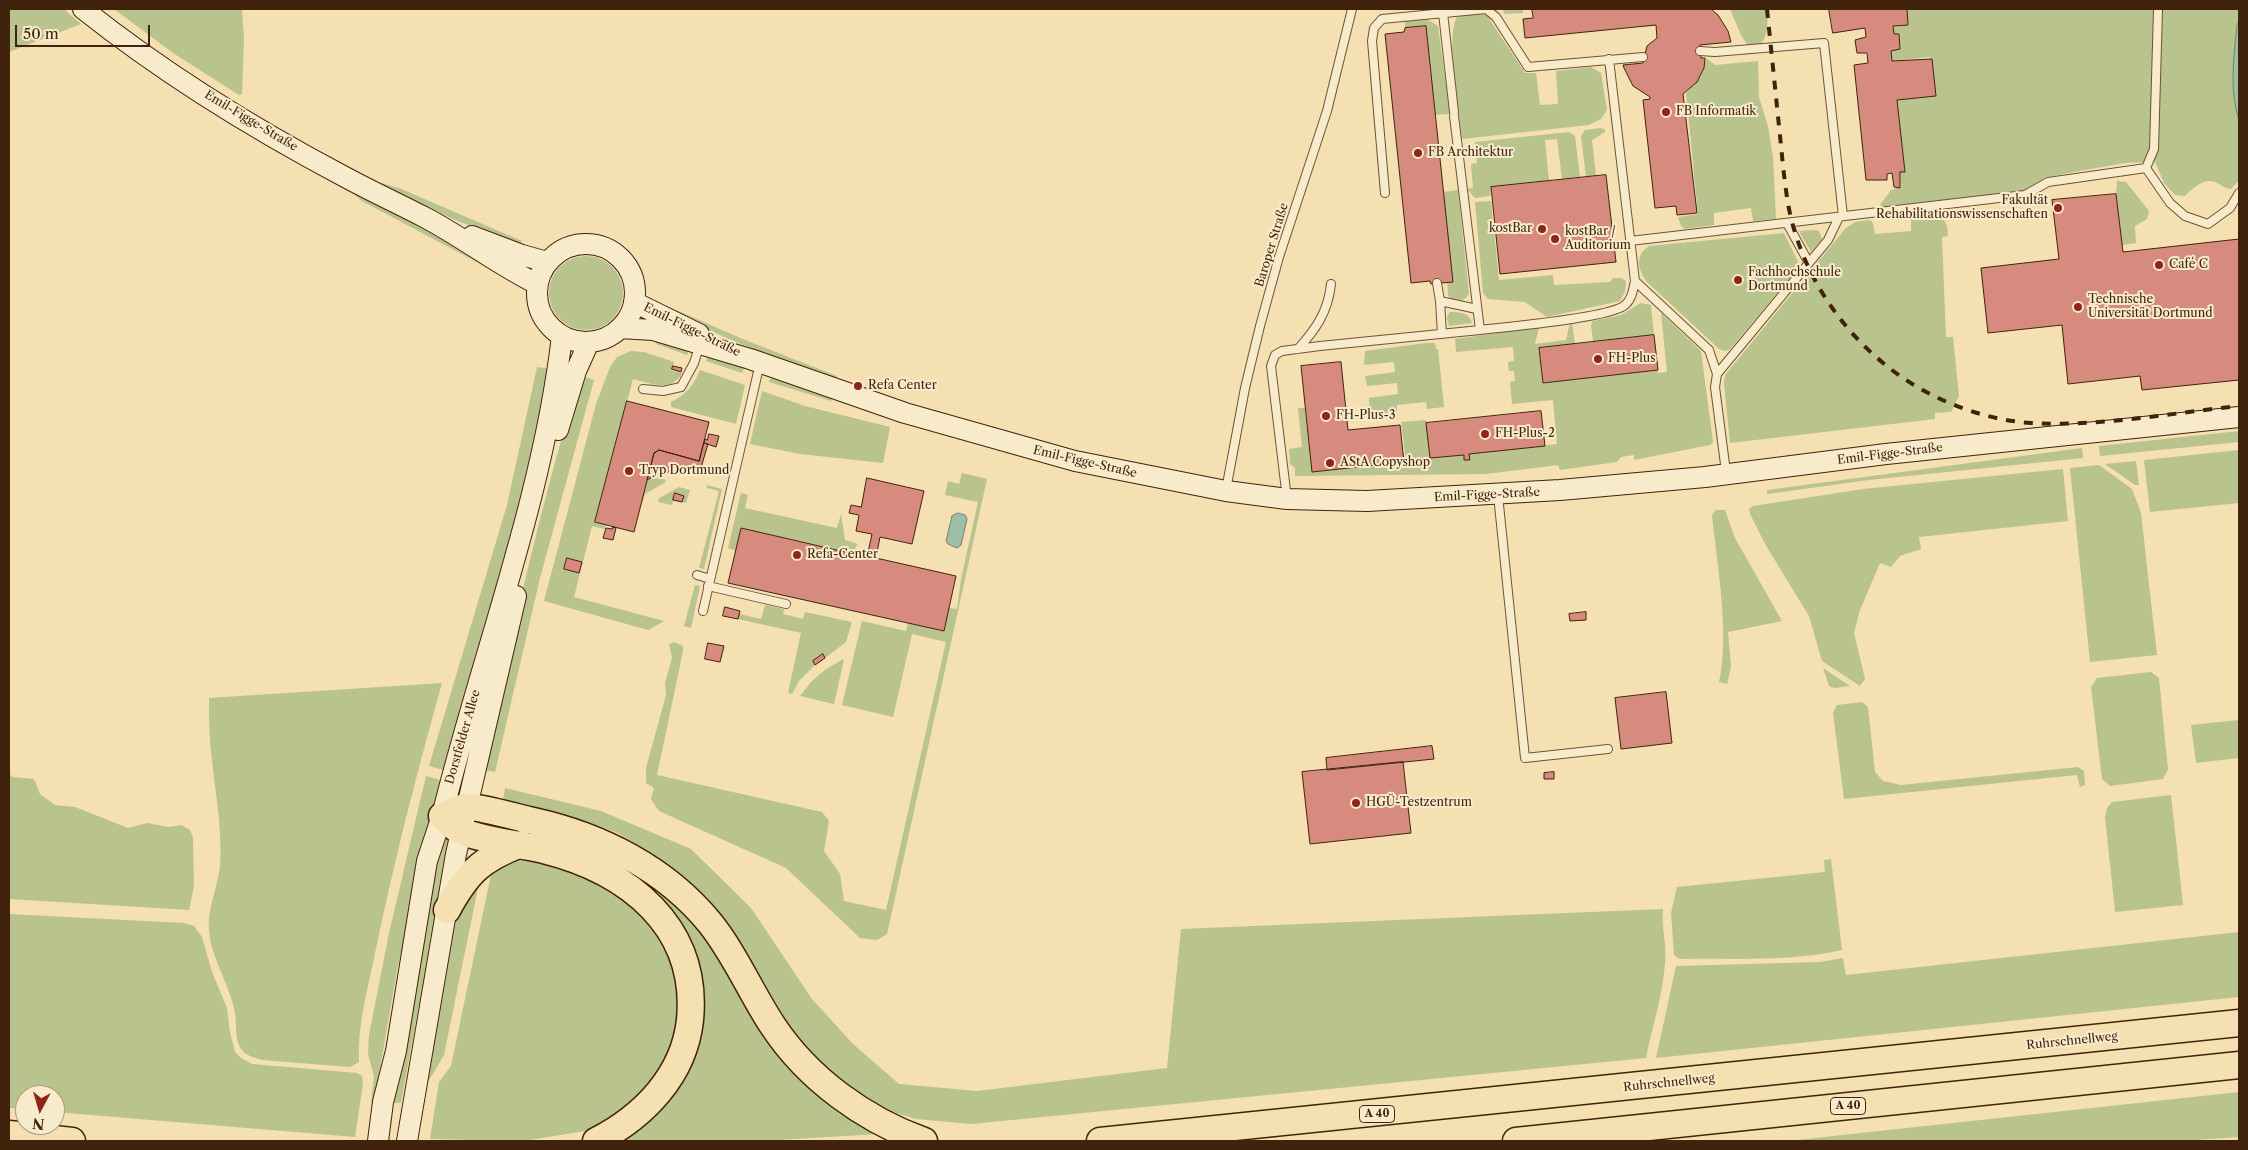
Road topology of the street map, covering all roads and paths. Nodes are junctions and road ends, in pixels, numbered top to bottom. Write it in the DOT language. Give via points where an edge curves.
graph roads {
  1 [pos="83,9"];
  2 [pos="1352,9"];
  3 [pos="2158,9"];
  4 [pos="1443,13"];
  5 [pos="1700,52"];
  6 [pos="1643,57"];
  7 [pos="1609,59"];
  8 [pos="2146,168"];
  9 [pos="1385,193"];
  10 [pos="2239,193"];
  11 [pos="1841,217"];
  12 [pos="428,219"];
  13 [pos="1787,223"];
  14 [pos="1630,241"];
  15 [pos="547,262"];
  16 [pos="1809,263"];
  17 [pos="1635,281"];
  18 [pos="1437,283"];
  19 [pos="537,284"];
  20 [pos="1331,284"];
  21 [pos="1440,301"];
  22 [pos="634,302"];
  23 [pos="1477,309"];
  24 [pos="620,328"];
  25 [pos="1480,330"];
  26 [pos="1442,334"];
  27 [pos="562,336"];
  28 [pos="589,342"];
  29 [pos="700,344"];
  30 [pos="1298,349"];
  31 [pos="755,361"];
  32 [pos="1717,374"];
  33 [pos="643,389"];
  34 [pos="2239,417"];
  35 [pos="1726,474"];
  36 [pos="1226,491"];
  37 [pos="1498,495"];
  38 [pos="1287,498"];
  39 [pos="697,575"];
  40 [pos="709,583"];
  41 [pos="786,604"];
  42 [pos="703,611"];
  43 [pos="1608,750"];
  44 [pos="466,807"];
  45 [pos="451,824"];
  46 [pos="520,844"];
  47 [pos="447,910"];
  48 [pos="2239,1023"];
  49 [pos="2239,1065"];
  50 [pos="9,1134"];
  51 [pos="72,1141"];
  52 [pos="378,1141"];
  53 [pos="407,1141"];
  54 [pos="596,1141"];
  55 [pos="924,1141"];
  56 [pos="1100,1141"];
  57 [pos="1516,1141"];
  1 -- 12 [label="street, Emil-Figge-Straße" via="170,71 255,125 343,176"];
  2 -- 36 [label="lane, Baroper Straße" via="1327,111 1260,326"];
  3 -- 8 [label="lane" via="2154,150"];
  4 -- 7 [label="lane" via="1490,11 1528,67"];
  4 -- 9 [label="lane" via="1382,19 1374,28 1372,41"];
  4 -- 23 [label="lane"];
  5 -- 11 [label="lane" via="1824,43"];
  6 -- 7 [label="lane"];
  7 -- 14 [label="lane"];
  8 -- 10 [label="lane" via="2185,216 2208,224 2230,208"];
  8 -- 11 [label="lane" via="2048,182 2025,195"];
  11 -- 13 [label="lane"];
  11 -- 16 [label="lane"];
  12 -- 15 [label="street, Emil-Figge-Straße"];
  12 -- 19 [label="street, Emil-Figge-Straße"];
  13 -- 14 [label="lane"];
  13 -- 16 [label="lane"];
  14 -- 17 [label="lane"];
  15 -- 19 [label="street, Emil-Figge-Straße"];
  15 -- 22 [label="street, Emil-Figge-Straße" via="566,247 581,243 613,251 630,271"];
  16 -- 32 [label="lane"];
  17 -- 25 [label="lane" via="1632,297 1624,307 1579,318"];
  17 -- 32 [label="lane" via="1710,350"];
  18 -- 21 [label="lane"];
  19 -- 27 [label="street" via="541,314 547,324"];
  20 -- 30 [label="lane" via="1324,315"];
  21 -- 23 [label="lane"];
  21 -- 26 [label="lane"];
  22 -- 24 [label="street, Emil-Figge-Straße"];
  22 -- 31 [label="street, Emil-Figge-Straße"];
  23 -- 25 [label="lane"];
  24 -- 28 [label="street" via="607,337"];
  24 -- 29 [label="street, Emil-Figge-Straße" via="653,330"];
  25 -- 26 [label="lane"];
  26 -- 30 [label="lane"];
  27 -- 28 [label="street"];
  27 -- 45 [label="street, Dorstfelder Allee" via="552,404"];
  28 -- 44 [label="street, Dorstfelder Allee" via="574,379 539,498"];
  29 -- 31 [label="street, Emil-Figge-Straße"];
  29 -- 33 [label="lane" via="681,386 663,391"];
  30 -- 38 [label="lane" via="1274,355 1271,366"];
  31 -- 36 [label="street, Emil-Figge-Straße" via="896,410 1075,462"];
  31 -- 40 [label="lane"];
  32 -- 35 [label="lane" via="1715,387"];
  34 -- 35 [label="street, Emil-Figge-Straße"];
  35 -- 37 [label="street, Emil-Figge-Straße"];
  36 -- 38 [label="street, Emil-Figge-Straße"];
  37 -- 38 [label="street, Emil-Figge-Straße" via="1367,500"];
  37 -- 43 [label="lane" via="1525,758"];
  39 -- 40 [label="lane"];
  40 -- 41 [label="lane"];
  40 -- 42 [label="lane"];
  44 -- 45 [label="highway"];
  44 -- 55 [label="highway" via="556,826 602,843 663,877 710,924 774,1027 807,1068 855,1106"];
  45 -- 46 [label="highway"];
  45 -- 47 [label="street, Dorstfelder Allee"];
  45 -- 52 [label="street, Dorstfelder Allee" via="427,861"];
  46 -- 47 [label="highway" via="473,870"];
  46 -- 54 [label="highway" via="572,859 622,882 646,900 668,926 685,963 690,984 689,1026 672,1074 659,1094 640,1112"];
  47 -- 53 [label="street, Dorstfelder Allee"];
  48 -- 56 [label="highway, Ruhrschnellweg / A 40"];
  49 -- 57 [label="highway, A 40"];
  50 -- 51 [label="highway"];
}
